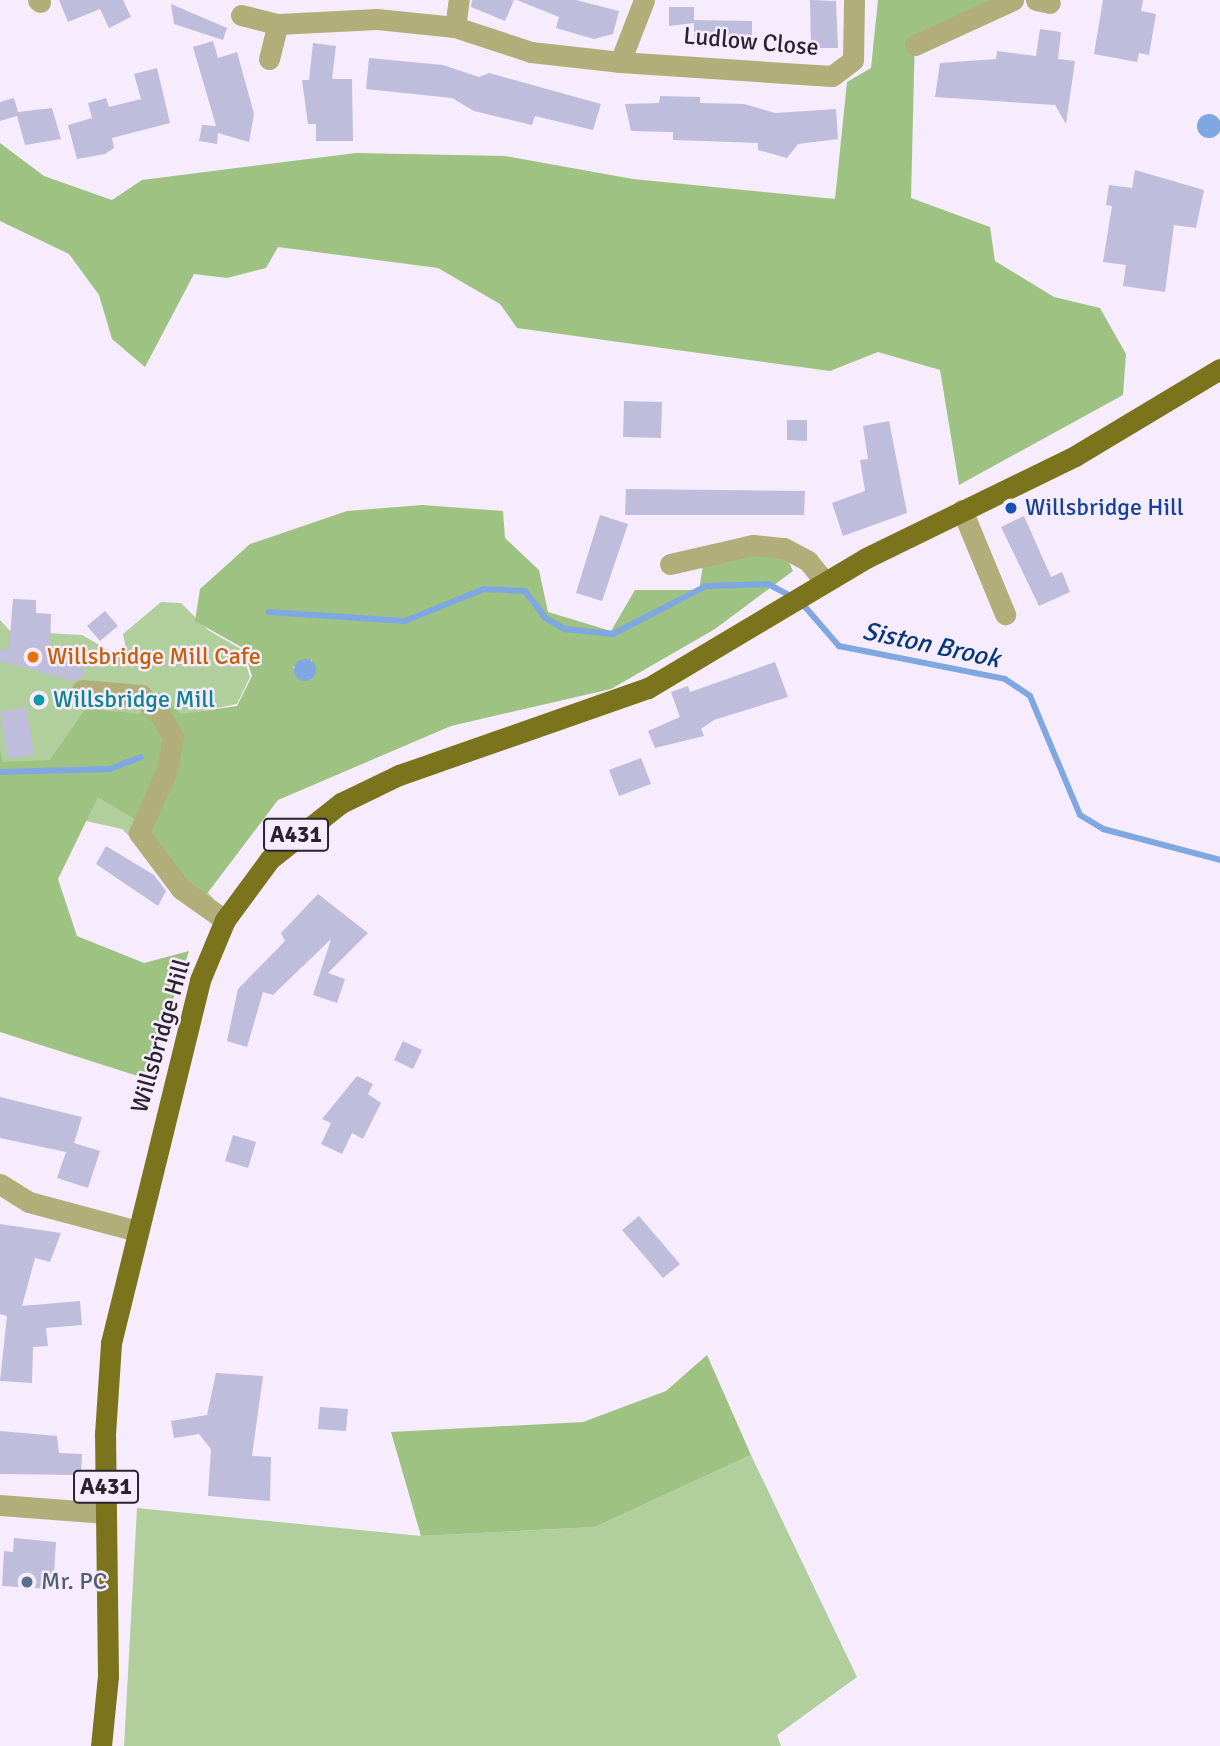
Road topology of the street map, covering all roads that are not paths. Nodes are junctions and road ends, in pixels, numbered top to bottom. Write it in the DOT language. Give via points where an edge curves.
graph roads {
  1 [pos="459,0"];
  2 [pos="644,0"];
  3 [pos="854,0"];
  4 [pos="1013,0"];
  5 [pos="241,15"];
  6 [pos="278,24"];
  7 [pos="455,27"];
  8 [pos="915,45"];
  9 [pos="269,59"];
  10 [pos="620,62"];
  11 [pos="1220,369"];
  12 [pos="962,510"];
  13 [pos="670,564"];
  14 [pos="817,588"];
  15 [pos="1005,614"];
  16 [pos="82,690"];
  17 [pos="225,920"];
  18 [pos="0,1184"];
  19 [pos="136,1231"];
  20 [pos="0,1505"];
  21 [pos="106,1513"];
  22 [pos="101,1746"];
  1 -- 7 [label="street"];
  2 -- 10 [label="street"];
  3 -- 10 [label="street, Ludlow Close" via="853,60 832,76"];
  4 -- 8 [label="street"];
  5 -- 6 [label="street, Ludlow Close"];
  6 -- 7 [label="street, Ludlow Close" via="377,19"];
  6 -- 9 [label="street"];
  7 -- 10 [label="street, Ludlow Close" via="531,52"];
  11 -- 12 [label="main road, A431" via="1075,456"];
  12 -- 14 [label="main road, A431"];
  12 -- 15 [label="street"];
  13 -- 14 [label="street" via="753,545 784,548 808,561"];
  14 -- 17 [label="main road, Willsbridge Hill / A431" via="648,688 399,775 341,803 270,859"];
  16 -- 17 [label="street" via="141,695 161,716 173,737 166,770 139,833 181,889"];
  17 -- 19 [label="main road, Willsbridge Hill / A431" via="200,980"];
  18 -- 19 [label="street" via="29,1202"];
  19 -- 21 [label="main road, Willsbridge Hill / A431" via="107,1373"];
  20 -- 21 [label="street"];
  21 -- 22 [label="main road, Willsbridge Hill / A431" via="109,1648"];
}
